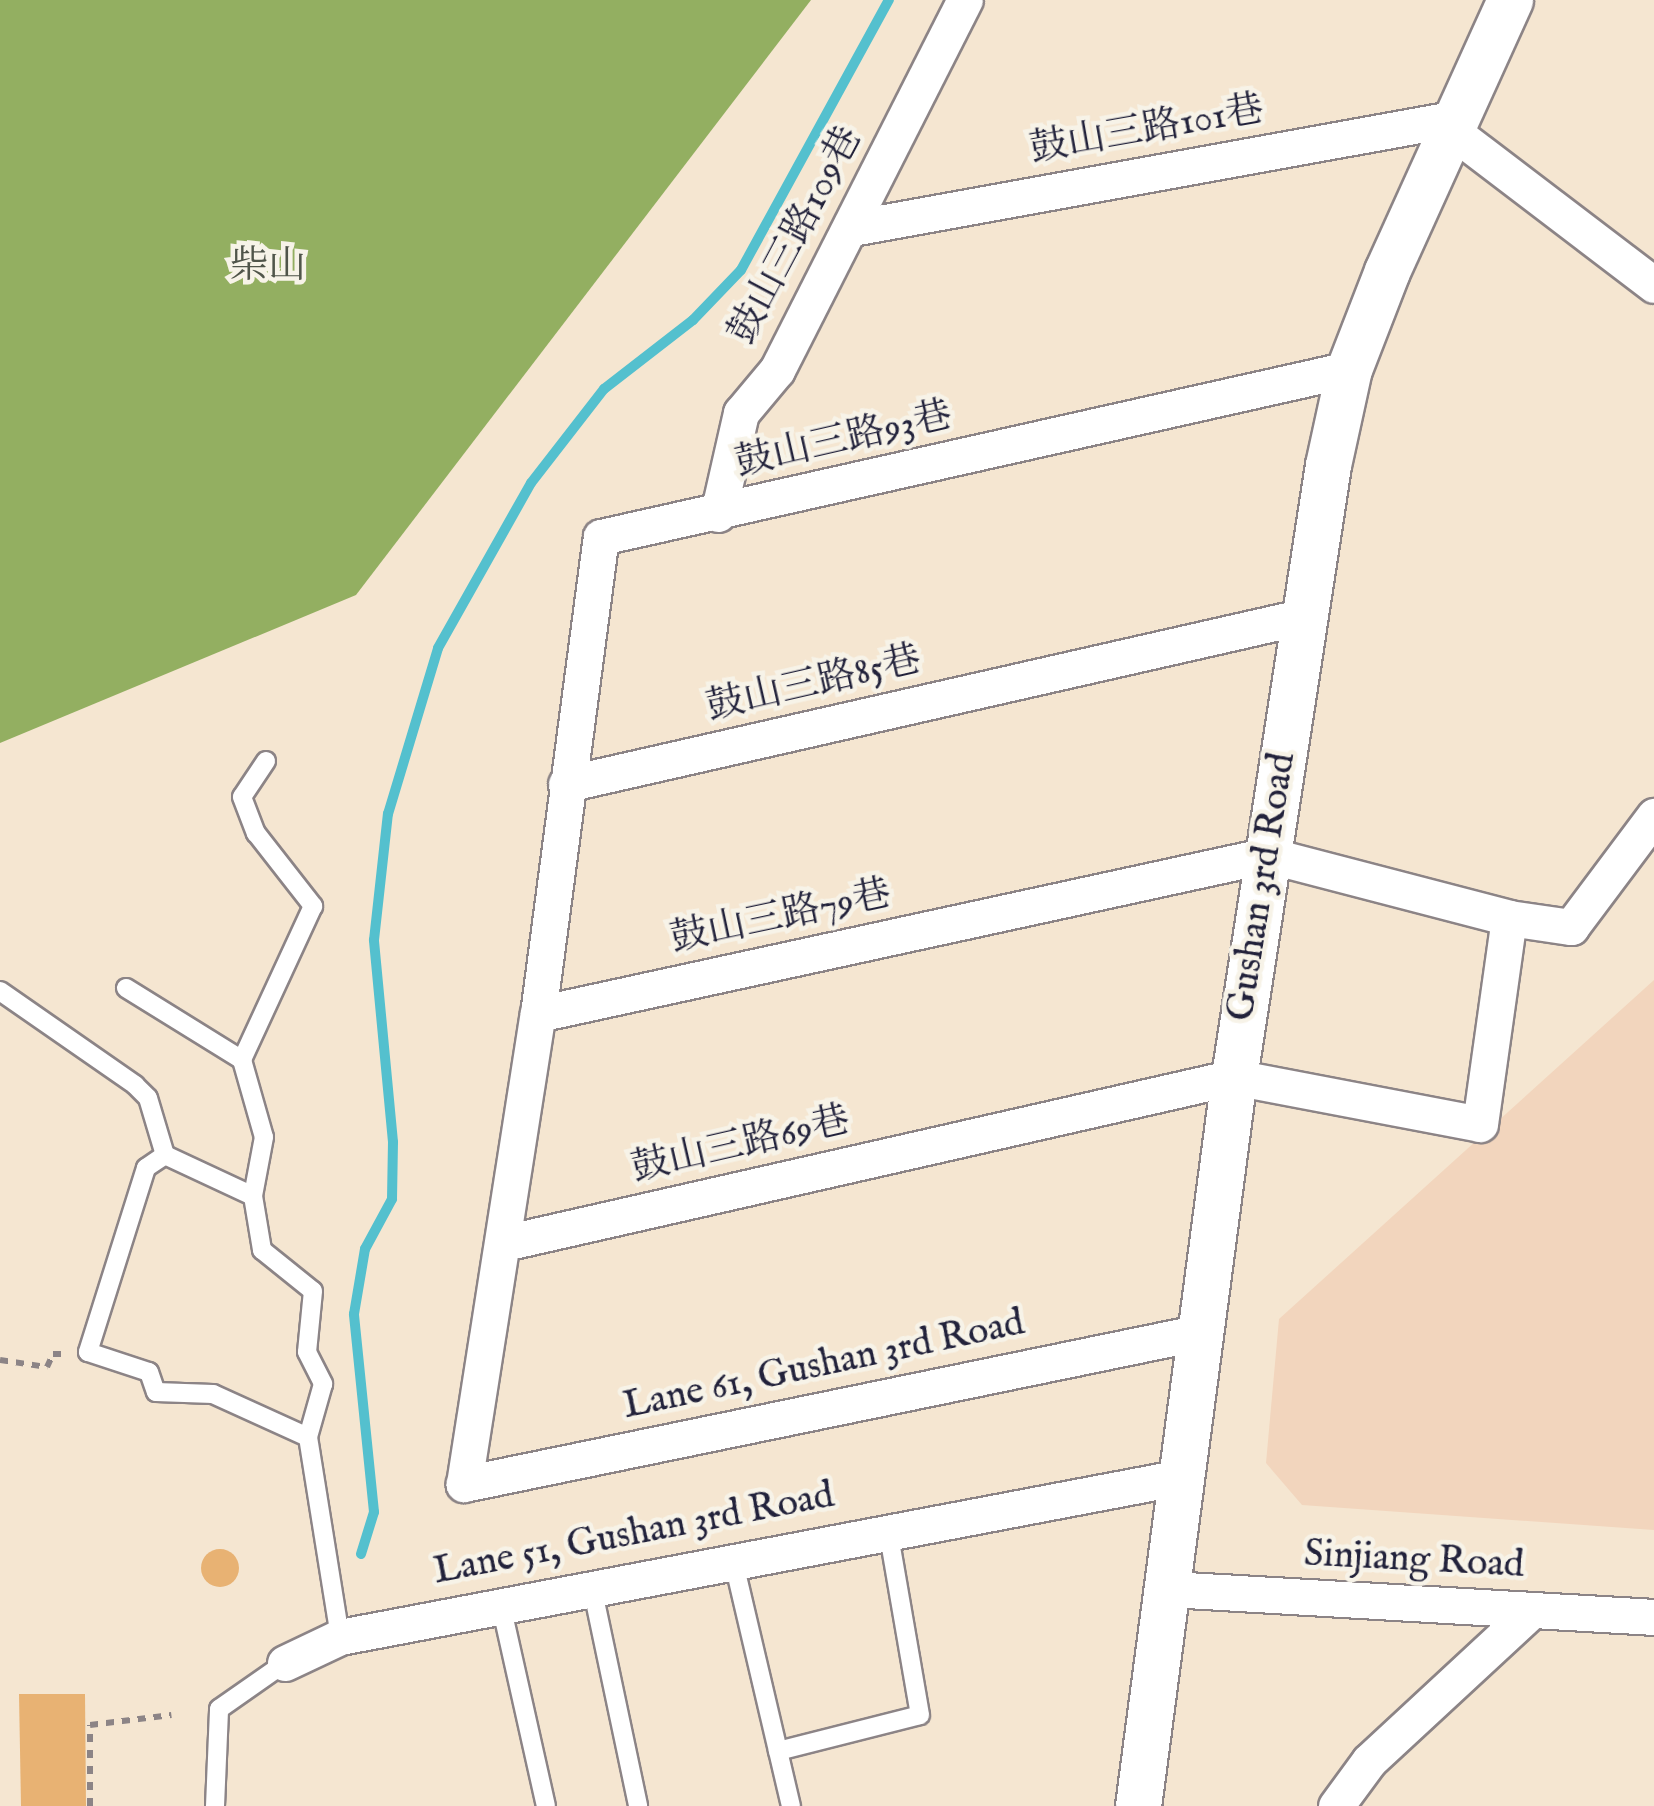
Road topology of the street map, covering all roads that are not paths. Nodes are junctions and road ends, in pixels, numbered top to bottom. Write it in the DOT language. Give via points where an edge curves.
graph roads {
  1 [pos="965,0"];
  2 [pos="1510,0"];
  3 [pos="1454,124"];
  4 [pos="852,228"];
  5 [pos="1654,284"];
  6 [pos="1349,369"];
  7 [pos="718,514"];
  8 [pos="1305,616"];
  9 [pos="266,760"];
  10 [pos="566,784"];
  11 [pos="1654,816"];
  12 [pos="1268,855"];
  13 [pos="1509,918"];
  14 [pos="126,988"];
  15 [pos="0,991"];
  16 [pos="538,1014"];
  17 [pos="242,1060"];
  18 [pos="1234,1077"];
  19 [pos="165,1155"];
  20 [pos="253,1196"];
  21 [pos="504,1244"];
  22 [pos="1201,1332"];
  23 [pos="308,1437"];
  24 [pos="1181,1476"];
  25 [pos="888,1528"];
  26 [pos="733,1558"];
  27 [pos="592,1587"];
  28 [pos="1169,1589"];
  29 [pos="501,1604"];
  30 [pos="1532,1610"];
  31 [pos="1654,1617"];
  32 [pos="340,1637"];
  33 [pos="285,1662"];
  34 [pos="778,1751"];
  35 [pos="215,1806"];
  36 [pos="546,1806"];
  37 [pos="638,1806"];
  38 [pos="791,1806"];
  39 [pos="1138,1806"];
  40 [pos="1336,1806"];
  1 -- 4 [label="street, 鼓山三路109巷"];
  2 -- 3 [label="street, Gushan 3rd Road"];
  3 -- 4 [label="street, 鼓山三路101巷"];
  3 -- 5 [label="street"];
  3 -- 6 [label="street, Gushan 3rd Road"];
  4 -- 7 [label="street, 鼓山三路109巷" via="777,370 741,413"];
  6 -- 7 [label="street, 鼓山三路93巷"];
  6 -- 8 [label="street, Gushan 3rd Road"];
  7 -- 10 [label="street, 鼓山三路93巷" via="601,537"];
  8 -- 10 [label="street, 鼓山三路85巷"];
  8 -- 12 [label="street, Gushan 3rd Road"];
  9 -- 17 [label="lane" via="242,797 256,833 313,906"];
  10 -- 16 [label="street"];
  11 -- 13 [label="street" via="1570,926"];
  12 -- 13 [label="street"];
  12 -- 16 [label="street, 鼓山三路79巷"];
  12 -- 18 [label="street, Gushan 3rd Road"];
  13 -- 18 [label="street" via="1480,1124"];
  14 -- 17 [label="lane"];
  15 -- 19 [label="lane" via="136,1085 148,1098"];
  16 -- 21 [label="street"];
  17 -- 20 [label="lane" via="264,1137"];
  18 -- 21 [label="street, 鼓山三路69巷"];
  18 -- 22 [label="street, Gushan 3rd Road"];
  19 -- 20 [label="lane"];
  19 -- 23 [label="lane" via="146,1168 88,1352 149,1372 156,1392 213,1394"];
  20 -- 23 [label="lane" via="262,1250 314,1291 307,1352 322,1384"];
  21 -- 22 [label="street, Lane 61, Gushan 3rd Road" via="464,1484"];
  22 -- 24 [label="street, Gushan 3rd Road"];
  23 -- 32 [label="lane"];
  24 -- 25 [label="street, Lane 51, Gushan 3rd Road"];
  24 -- 28 [label="street, Gushan 3rd Road"];
  25 -- 26 [label="street, Lane 51, Gushan 3rd Road"];
  25 -- 34 [label="lane" via="920,1715"];
  26 -- 27 [label="street, Lane 51, Gushan 3rd Road"];
  26 -- 34 [label="lane"];
  27 -- 29 [label="street, Lane 51, Gushan 3rd Road"];
  27 -- 37 [label="lane"];
  28 -- 30 [label="street, Sinjiang Road"];
  28 -- 39 [label="street, Gushan 3rd Road"];
  29 -- 32 [label="street, Lane 51, Gushan 3rd Road"];
  29 -- 36 [label="lane"];
  30 -- 31 [label="street, Sinjiang Road"];
  30 -- 40 [label="street" via="1382,1748"];
  32 -- 33 [label="street, Lane 51, Gushan 3rd Road"];
  33 -- 35 [label="lane, Lane 51, Gushan 3rd Road" via="218,1709"];
  34 -- 38 [label="lane"];
}
